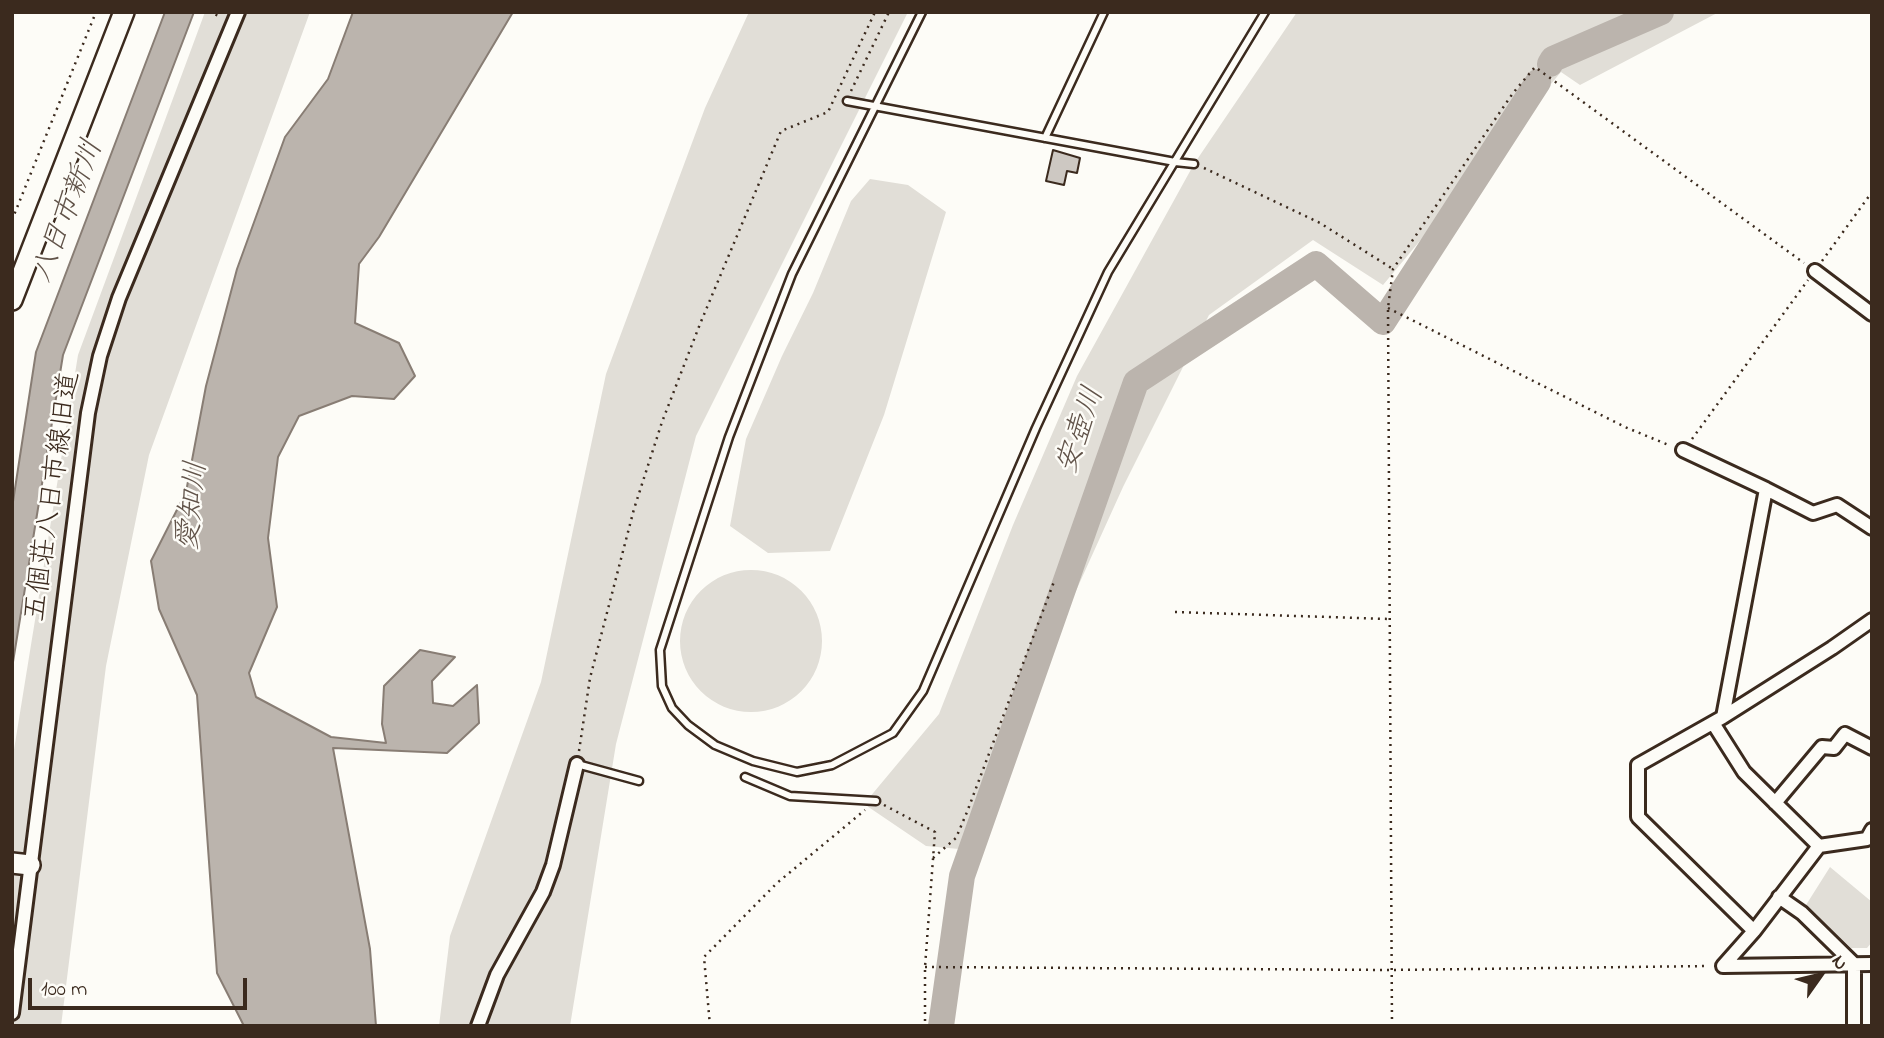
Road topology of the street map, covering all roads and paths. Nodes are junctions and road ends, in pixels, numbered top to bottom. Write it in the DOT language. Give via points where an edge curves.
graph roads {
  1 [pos="96,12"];
  2 [pos="124,12"];
  3 [pos="238,12"];
  4 [pos="875,12"];
  5 [pos="889,12"];
  6 [pos="922,12"];
  7 [pos="1104,12"];
  8 [pos="1265,12"];
  9 [pos="847,101"];
  10 [pos="875,105"];
  11 [pos="1045,138"];
  12 [pos="1175,163"];
  13 [pos="1194,164"];
  14 [pos="1872,192"];
  15 [pos="12,220"];
  16 [pos="1393,268"];
  17 [pos="1815,271"];
  18 [pos="12,300"];
  19 [pos="1388,308"];
  20 [pos="1872,314"];
  21 [pos="1683,450"];
  22 [pos="1766,489"];
  23 [pos="1872,528"];
  24 [pos="1055,579"];
  25 [pos="1175,612"];
  26 [pos="1389,619"];
  27 [pos="1872,620"];
  28 [pos="1718,720"];
  29 [pos="1872,748"];
  30 [pos="578,764"];
  31 [pos="745,777"];
  32 [pos="639,782"];
  33 [pos="876,801"];
  34 [pos="1775,803"];
  35 [pos="1872,830"];
  36 [pos="1819,846"];
  37 [pos="933,858"];
  38 [pos="19,864"];
  39 [pos="1779,897"];
  40 [pos="1754,931"];
  41 [pos="1854,964"];
  42 [pos="1872,964"];
  43 [pos="1723,966"];
  44 [pos="925,967"];
  45 [pos="1391,970"];
  46 [pos="12,1013"];
  47 [pos="478,1026"];
  48 [pos="710,1026"];
  49 [pos="925,1026"];
  50 [pos="1392,1026"];
  51 [pos="1854,1026"];
  1 -- 15 [label="path"];
  2 -- 18 [label="main road"];
  3 -- 38 [label="street, 五個荘八日市線旧道" via="119,298 100,356"];
  4 -- 30 [label="path" via="828,113 781,131 700,324 634,509 590,678"];
  5 -- 9 [label="path"];
  6 -- 10 [label="lane"];
  7 -- 11 [label="lane"];
  8 -- 12 [label="lane"];
  9 -- 10 [label="lane"];
  10 -- 11 [label="lane"];
  10 -- 12 [label="lane" via="792,274 729,437 660,650 662,686 672,708 688,725 715,745 797,772 832,765 893,733 923,691 1035,428 1108,272"];
  11 -- 12 [label="lane"];
  12 -- 13 [label="lane"];
  13 -- 16 [label="path" via="1320,223"];
  14 -- 17 [label="path"];
  16 -- 17 [label="path" via="1535,67"];
  16 -- 19 [label="path"];
  17 -- 20 [label="street"];
  17 -- 21 [label="path"];
  19 -- 21 [label="path" via="1625,427"];
  19 -- 26 [label="path"];
  21 -- 22 [label="street"];
  22 -- 23 [label="street" via="1813,513 1837,505"];
  22 -- 28 [label="street"];
  24 -- 37 [label="path" via="956,838"];
  25 -- 26 [label="path"];
  26 -- 45 [label="path"];
  27 -- 28 [label="street"];
  28 -- 34 [label="street" via="1744,772"];
  28 -- 40 [label="street" via="1637,765 1637,817"];
  29 -- 34 [label="street" via="1845,734 1834,748 1822,747"];
  30 -- 32 [label="lane"];
  30 -- 47 [label="street" via="543,892 497,975"];
  31 -- 33 [label="lane" via="790,796"];
  33 -- 37 [label="path" via="936,832"];
  33 -- 48 [label="path" via="777,883 704,957"];
  34 -- 36 [label="street"];
  35 -- 36 [label="street" via="1867,839"];
  36 -- 39 [label="street"];
  37 -- 44 [label="path"];
  38 -- 46 [label="street, 五個荘八日市線旧道"];
  39 -- 40 [label="street"];
  39 -- 41 [label="street"];
  40 -- 43 [label="street"];
  41 -- 42 [label="street"];
  41 -- 43 [label="street"];
  41 -- 51 [label="street"];
  43 -- 45 [label="path"];
  44 -- 45 [label="path"];
  44 -- 49 [label="path"];
  45 -- 50 [label="path"];
}
